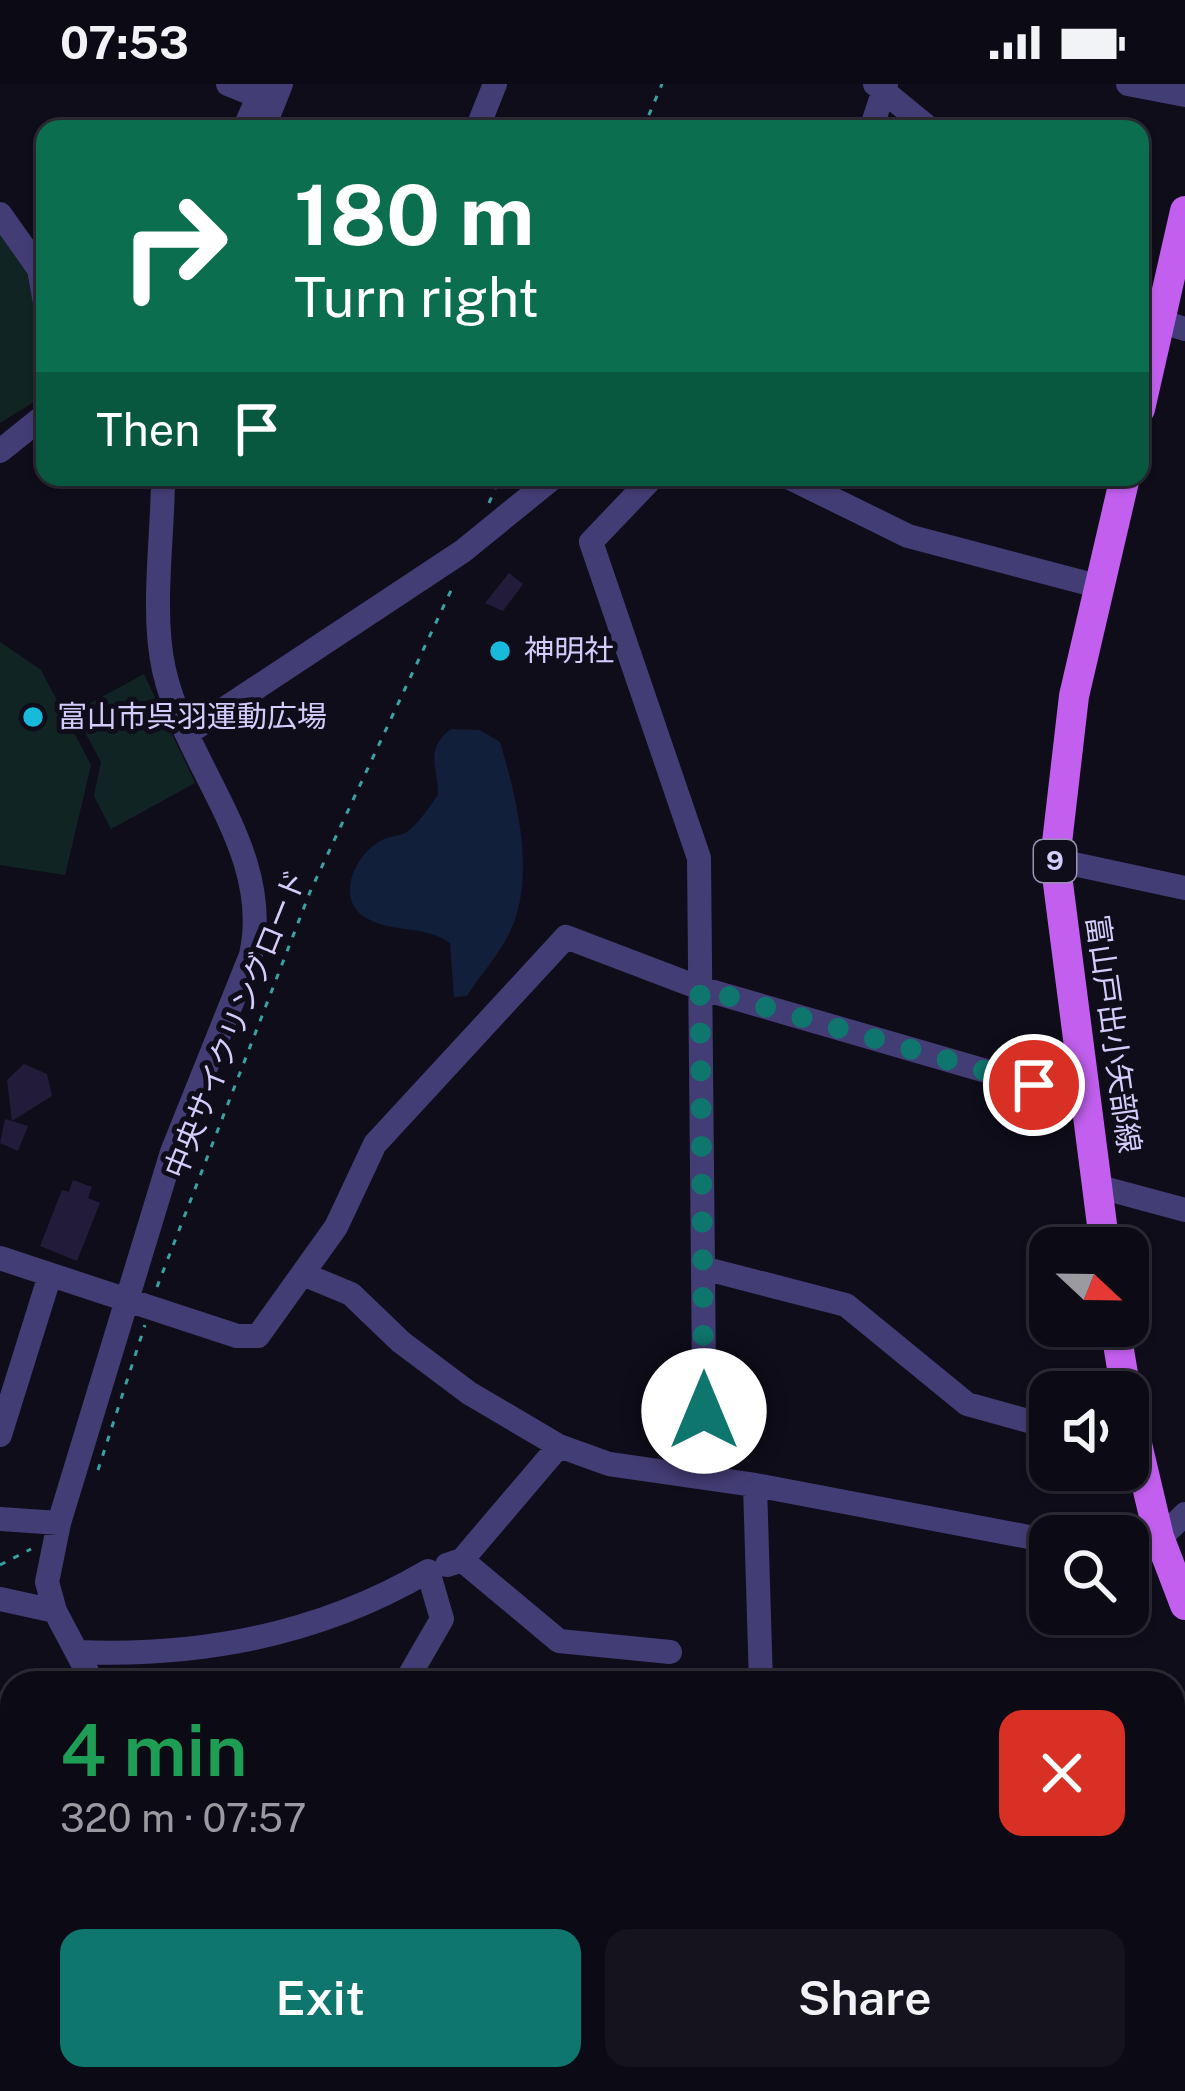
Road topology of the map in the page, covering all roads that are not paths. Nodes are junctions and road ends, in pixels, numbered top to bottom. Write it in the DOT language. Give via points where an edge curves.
graph roads {
  1 [pos="228,84"];
  2 [pos="495,84"];
  3 [pos="1128,84"];
  4 [pos="881,86"];
  5 [pos="268,88"];
  6 [pos="1185,95"];
  7 [pos="249,120"];
  8 [pos="264,120"];
  9 [pos="481,120"];
  10 [pos="873,120"];
  11 [pos="920,120"];
  12 [pos="0,214"];
  13 [pos="1184,224"];
  14 [pos="36,265"];
  15 [pos="1162,314"];
  16 [pos="1149,370"];
  17 [pos="36,422"];
  18 [pos="36,442"];
  19 [pos="0,451"];
  20 [pos="0,464"];
  21 [pos="164,486"];
  22 [pos="543,486"];
  23 [pos="644,486"];
  24 [pos="806,486"];
  25 [pos="1122,486"];
  26 [pos="1101,586"];
  27 [pos="188,733"];
  28 [pos="1055,860"];
  29 [pos="1185,889"];
  30 [pos="700,988"];
  31 [pos="1086,1100"];
  32 [pos="1096,1186"];
  33 [pos="1185,1210"];
  34 [pos="1102,1227"];
  35 [pos="0,1258"];
  36 [pos="703,1268"];
  37 [pos="304,1274"];
  38 [pos="50,1275"];
  39 [pos="125,1302"];
  40 [pos="1029,1421"];
  41 [pos="0,1435"];
  42 [pos="559,1446"];
  43 [pos="705,1478"];
  44 [pos="755,1486"];
  45 [pos="1147,1491"];
  46 [pos="1185,1514"];
  47 [pos="0,1519"];
  48 [pos="59,1526"];
  49 [pos="1029,1537"];
  50 [pos="1159,1537"];
  51 [pos="1149,1549"];
  52 [pos="462,1560"];
  53 [pos="428,1571"];
  54 [pos="0,1599"];
  55 [pos="1185,1605"];
  56 [pos="55,1611"];
  57 [pos="78,1652"];
  58 [pos="670,1652"];
  59 [pos="87,1671"];
  60 [pos="412,1671"];
  61 [pos="761,1671"];
  1 -- 5 [label="street"];
  2 -- 9 [label="street"];
  3 -- 6 [label="street"];
  4 -- 10 [label="street"];
  4 -- 11 [label="street"];
  5 -- 7 [label="street"];
  5 -- 8 [label="street"];
  12 -- 14 [label="street"];
  13 -- 15 [label="main road"];
  15 -- 16 [label="main road"];
  17 -- 19 [label="street"];
  18 -- 20 [label="street"];
  21 -- 27 [label="street" via="164,668"];
  22 -- 27 [label="street" via="471,544"];
  23 -- 30 [label="street" via="591,542 700,858"];
  24 -- 26 [label="street" via="908,536"];
  25 -- 26 [label="main road, 富山戸出小矢部線 / 9"];
  26 -- 28 [label="main road, 富山戸出小矢部線 / 9" via="1074,696"];
  27 -- 39 [label="street" via="248,866 257,926"];
  28 -- 29 [label="street"];
  28 -- 31 [label="main road, 富山戸出小矢部線 / 9"];
  30 -- 31 [label="street"];
  30 -- 36 [label="street"];
  30 -- 37 [label="street" via="566,937 375,1144"];
  31 -- 32 [label="main road, 富山戸出小矢部線 / 9"];
  32 -- 33 [label="street"];
  32 -- 34 [label="main road, 富山戸出小矢部線 / 9"];
  35 -- 38 [label="street"];
  36 -- 40 [label="street" via="846,1304 967,1404"];
  36 -- 43 [label="street"];
  37 -- 39 [label="street" via="258,1336"];
  37 -- 42 [label="street" via="351,1294 469,1394"];
  38 -- 39 [label="street"];
  38 -- 41 [label="street"];
  39 -- 48 [label="street"];
  42 -- 43 [label="street" via="608,1465"];
  42 -- 52 [label="street"];
  43 -- 44 [label="street"];
  44 -- 49 [label="street"];
  44 -- 61 [label="street"];
  45 -- 50 [label="main road"];
  46 -- 50 [label="street"];
  47 -- 48 [label="street"];
  48 -- 56 [label="street" via="47,1582"];
  50 -- 51 [label="street"];
  50 -- 55 [label="main road"];
  52 -- 53 [label="street"];
  52 -- 58 [label="street" via="560,1641"];
  53 -- 57 [label="street" via="326,1623 150,1655"];
  53 -- 60 [label="street" via="442,1619"];
  54 -- 56 [label="street"];
  56 -- 57 [label="street"];
  57 -- 59 [label="street"];
}
